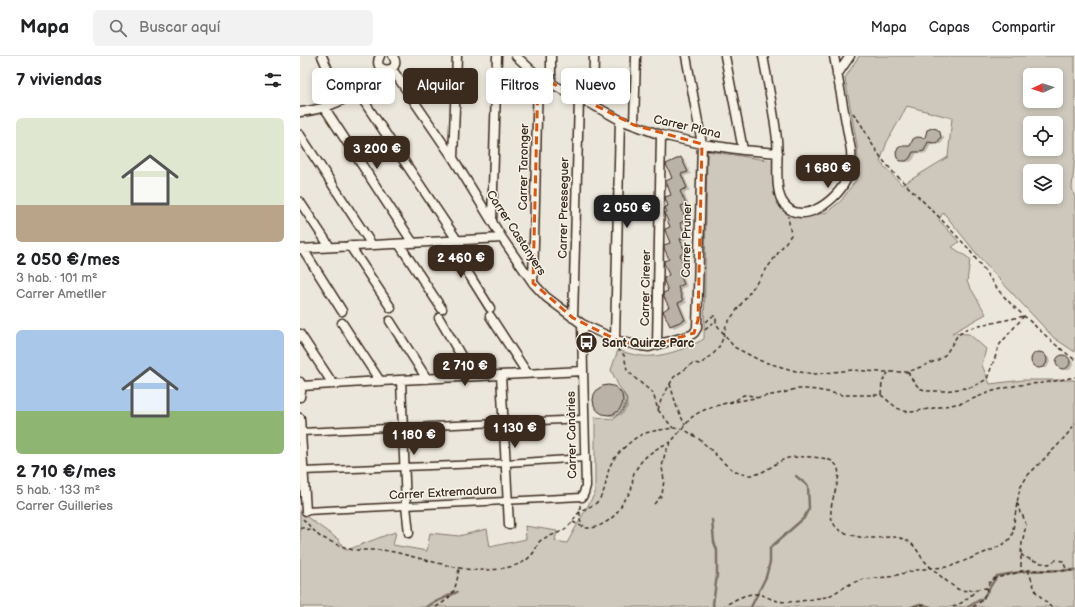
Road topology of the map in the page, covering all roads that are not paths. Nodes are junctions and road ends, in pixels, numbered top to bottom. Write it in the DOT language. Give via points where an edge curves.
graph roads {
  1 [pos="322,56"];
  2 [pos="380,56"];
  3 [pos="393,56"];
  4 [pos="457,56"];
  5 [pos="497,56"];
  6 [pos="516,56"];
  7 [pos="551,56"];
  8 [pos="594,56"];
  9 [pos="636,56"];
  10 [pos="686,56"];
  11 [pos="725,56"];
  12 [pos="763,56"];
  13 [pos="834,56"];
  14 [pos="850,56"];
  15 [pos="327,68"];
  16 [pos="381,68"];
  17 [pos="393,68"];
  18 [pos="529,68"];
  19 [pos="551,68"];
  20 [pos="395,73"];
  21 [pos="837,75"];
  22 [pos="331,104"];
  23 [pos="366,104"];
  24 [pos="537,104"];
  25 [pos="578,104"];
  26 [pos="593,105"];
  27 [pos="324,107"];
  28 [pos="301,110"];
  29 [pos="620,120"];
  30 [pos="634,126"];
  31 [pos="300,135"];
  32 [pos="660,135"];
  33 [pos="702,144"];
  34 [pos="743,150"];
  35 [pos="778,153"];
  36 [pos="453,158"];
  37 [pos="300,202"];
  38 [pos="492,222"];
  39 [pos="502,238"];
  40 [pos="452,240"];
  41 [pos="413,243"];
  42 [pos="399,244"];
  43 [pos="372,245"];
  44 [pos="350,246"];
  45 [pos="330,247"];
  46 [pos="302,249"];
  47 [pos="533,283"];
  48 [pos="391,308"];
  49 [pos="442,309"];
  50 [pos="342,311"];
  51 [pos="439,318"];
  52 [pos="573,318"];
  53 [pos="390,321"];
  54 [pos="342,323"];
  55 [pos="582,324"];
  56 [pos="300,334"];
  57 [pos="691,335"];
  58 [pos="617,340"];
  59 [pos="657,345"];
  60 [pos="583,371"];
  61 [pos="501,374"];
  62 [pos="527,374"];
  63 [pos="473,376"];
  64 [pos="427,379"];
  65 [pos="401,380"];
  66 [pos="380,381"];
  67 [pos="301,384"];
  68 [pos="333,384"];
  69 [pos="300,397"];
  70 [pos="300,418"];
  71 [pos="584,419"];
  72 [pos="504,423"];
  73 [pos="403,427"];
  74 [pos="301,432"];
  75 [pos="585,458"];
  76 [pos="506,463"];
  77 [pos="405,467"];
  78 [pos="303,471"];
  79 [pos="582,497"];
  80 [pos="508,501"];
  81 [pos="406,506"];
  82 [pos="303,513"];
  83 [pos="509,525"];
  84 [pos="409,533"];
  1 -- 15 [label="street"];
  2 -- 16 [label="street"];
  3 -- 17 [label="street" via="396,61"];
  4 -- 36 [label="street"];
  5 -- 38 [label="street"];
  6 -- 18 [label="street, Carrer Plana"];
  7 -- 19 [label="street"];
  8 -- 26 [label="street"];
  9 -- 30 [label="street"];
  10 -- 33 [label="street, Carrer Pruner"];
  11 -- 34 [label="street"];
  12 -- 35 [label="street"];
  13 -- 21 [label="street"];
  14 -- 21 [label="street"];
  20 -- 36 [label="street, Carrer Castanyers"];
  21 -- 35 [label="street" via="852,158 845,183 838,193 830,201 811,211 802,213 787,208 778,190"];
  22 -- 27 [label="street"];
  23 -- 40 [label="street"];
  24 -- 47 [label="street, Carrer Taronger"];
  25 -- 52 [label="street, Carrer Presseguer"];
  26 -- 29 [label="street, Carrer Plana"];
  27 -- 28 [label="street"];
  27 -- 41 [label="street"];
  29 -- 30 [label="street, Carrer Plana"];
  29 -- 58 [label="street"];
  30 -- 32 [label="street, Carrer Plana"];
  31 -- 43 [label="street"];
  32 -- 33 [label="street, Carrer Plana"];
  32 -- 59 [label="street, Carrer Cirerer"];
  33 -- 34 [label="street, Carrer Plana"];
  33 -- 57 [label="street, Carrer Pruner" via="698,320 697,328"];
  34 -- 35 [label="street, Carrer Plana"];
  36 -- 38 [label="street, Carrer Castanyers"];
  37 -- 45 [label="street"];
  38 -- 39 [label="street, Carrer Castanyers"];
  39 -- 40 [label="street"];
  39 -- 47 [label="street, Carrer Castanyers"];
  40 -- 41 [label="street"];
  40 -- 62 [label="street" via="490,312"];
  41 -- 42 [label="street"];
  42 -- 43 [label="street"];
  42 -- 49 [label="street"];
  43 -- 44 [label="street"];
  44 -- 45 [label="street"];
  44 -- 48 [label="street"];
  45 -- 46 [label="street"];
  46 -- 50 [label="street"];
  47 -- 52 [label="street, Carrer Castanyers"];
  51 -- 63 [label="street"];
  52 -- 55 [label="street, Carrer Castanyers"];
  53 -- 64 [label="street"];
  54 -- 66 [label="street"];
  55 -- 58 [label="street, Carrer Castanyers"];
  55 -- 60 [label="street, Carrer Canàries"];
  56 -- 68 [label="street"];
  57 -- 59 [label="street, Carrer Castanyers"];
  58 -- 59 [label="street, Carrer Castanyers" via="641,346"];
  60 -- 62 [label="street"];
  60 -- 71 [label="street, Carrer Canàries"];
  61 -- 62 [label="street"];
  61 -- 63 [label="street"];
  61 -- 72 [label="street"];
  63 -- 64 [label="street"];
  64 -- 65 [label="street"];
  65 -- 66 [label="street"];
  65 -- 73 [label="street"];
  66 -- 68 [label="street"];
  67 -- 68 [label="street"];
  67 -- 69 [label="street"];
  70 -- 74 [label="street"];
  71 -- 72 [label="street"];
  71 -- 75 [label="street, Carrer Canàries"];
  72 -- 73 [label="street"];
  72 -- 76 [label="street"];
  73 -- 74 [label="street"];
  73 -- 77 [label="street"];
  74 -- 78 [label="street"];
  75 -- 76 [label="street"];
  75 -- 79 [label="street, Carrer Canàries" via="586,486"];
  76 -- 77 [label="street"];
  76 -- 80 [label="street"];
  77 -- 78 [label="street"];
  77 -- 81 [label="street"];
  78 -- 82 [label="street"];
  79 -- 80 [label="street, Carrer Extremadura"];
  80 -- 81 [label="street, Carrer Extremadura"];
  80 -- 83 [label="street"];
  81 -- 82 [label="street, Carrer Extremadura"];
  81 -- 84 [label="street"];
}
